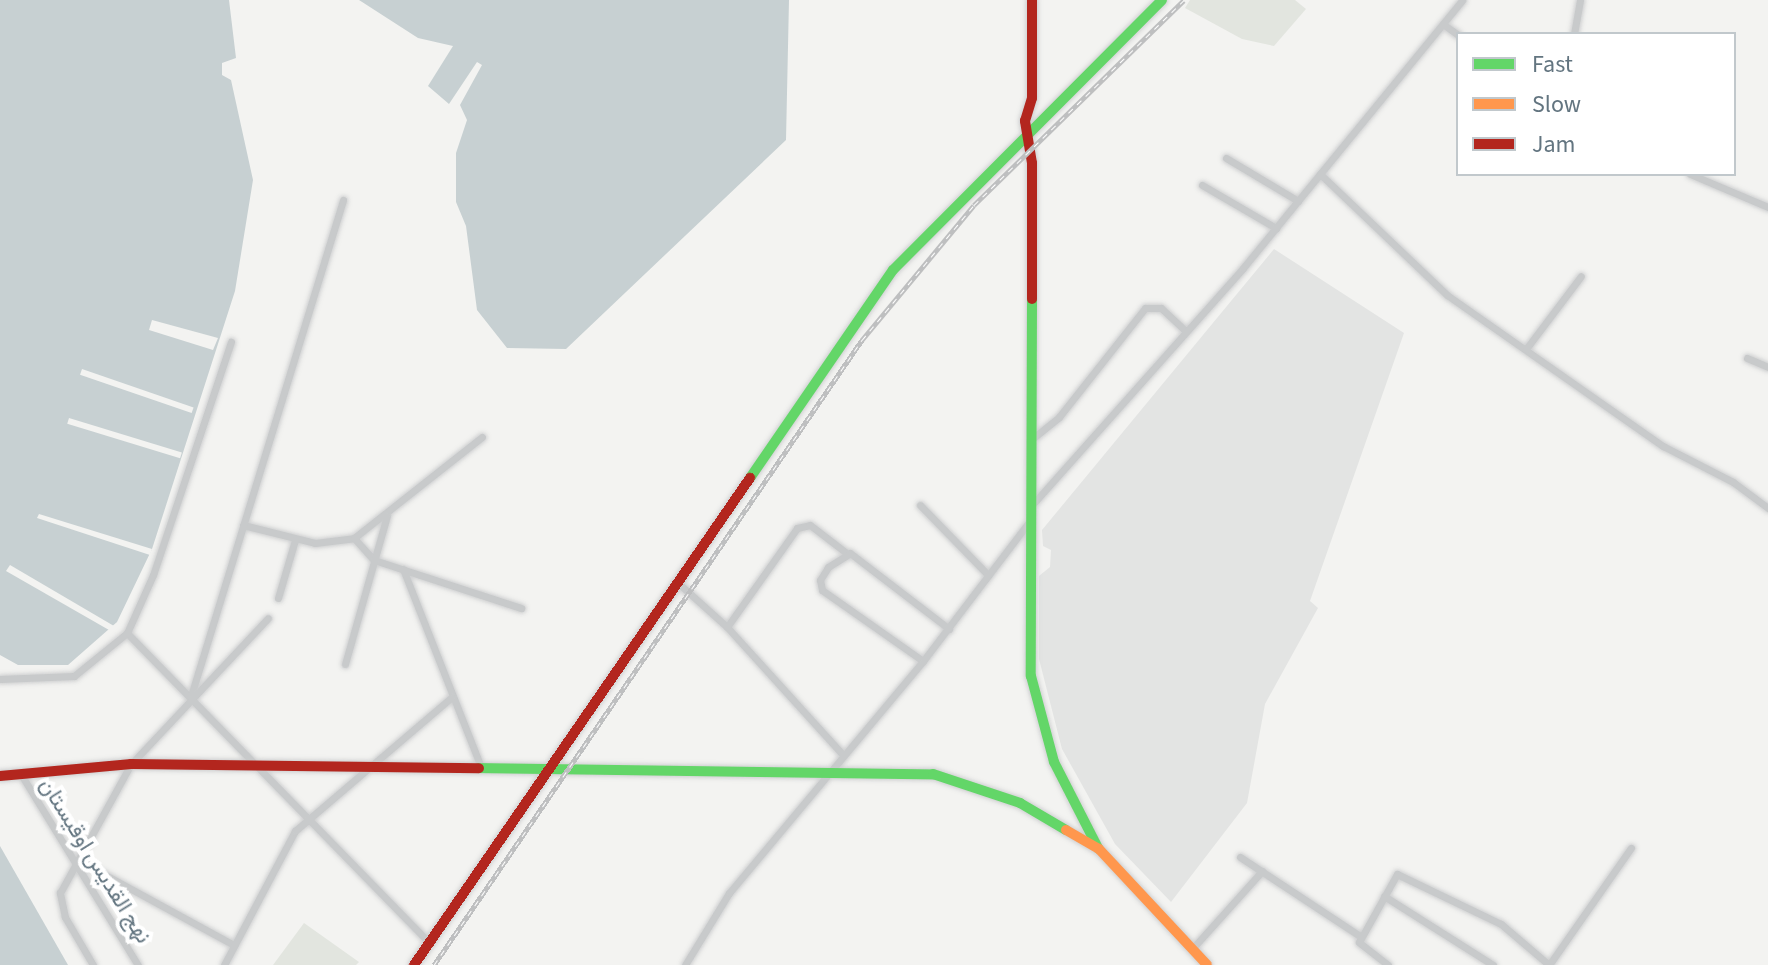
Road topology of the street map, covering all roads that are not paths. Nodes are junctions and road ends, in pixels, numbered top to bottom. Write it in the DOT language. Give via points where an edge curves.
graph roads {
  1 [pos="1032,0"];
  2 [pos="1162,0"];
  3 [pos="1462,0"];
  4 [pos="1580,0"];
  5 [pos="1443,24"];
  6 [pos="1574,32"];
  7 [pos="1456,34"];
  8 [pos="1027,131"];
  9 [pos="1226,158"];
  10 [pos="1320,174"];
  11 [pos="1695,176"];
  12 [pos="1202,185"];
  13 [pos="343,200"];
  14 [pos="1298,201"];
  15 [pos="1768,207"];
  16 [pos="1276,228"];
  17 [pos="1581,276"];
  18 [pos="1185,330"];
  19 [pos="231,342"];
  20 [pos="1526,349"];
  21 [pos="1747,358"];
  22 [pos="1768,367"];
  23 [pos="482,437"];
  24 [pos="1032,439"];
  25 [pos="920,505"];
  26 [pos="1030,506"];
  27 [pos="1768,508"];
  28 [pos="387,514"];
  29 [pos="1029,522"];
  30 [pos="243,525"];
  31 [pos="354,538"];
  32 [pos="295,540"];
  33 [pos="845,552"];
  34 [pos="374,560"];
  35 [pos="403,569"];
  36 [pos="988,575"];
  37 [pos="677,582"];
  38 [pos="278,598"];
  39 [pos="521,608"];
  40 [pos="268,618"];
  41 [pos="727,627"];
  42 [pos="949,629"];
  43 [pos="127,633"];
  44 [pos="923,661"];
  45 [pos="345,664"];
  46 [pos="0,679"];
  47 [pos="452,697"];
  48 [pos="190,699"];
  49 [pos="843,755"];
  50 [pos="131,764"];
  51 [pos="254,764"];
  52 [pos="481,767"];
  53 [pos="549,767"];
  54 [pos="375,768"];
  55 [pos="831,769"];
  56 [pos="0,776"];
  57 [pos="22,776"];
  58 [pos="306,821"];
  59 [pos="1631,848"];
  60 [pos="1099,849"];
  61 [pos="1240,857"];
  62 [pos="78,860"];
  63 [pos="1262,871"];
  64 [pos="1384,896"];
  65 [pos="1360,936"];
  66 [pos="429,943"];
  67 [pos="234,945"];
  68 [pos="1192,949"];
  69 [pos="93,965"];
  70 [pos="138,965"];
  71 [pos="224,965"];
  72 [pos="414,965"];
  73 [pos="685,965"];
  74 [pos="1207,965"];
  75 [pos="1388,965"];
  76 [pos="1493,965"];
  77 [pos="1549,965"];
  1 -- 8 [label="street"];
  2 -- 8 [label="street"];
  3 -- 5 [label="street"];
  4 -- 6 [label="street"];
  5 -- 7 [label="street"];
  5 -- 10 [label="street"];
  8 -- 24 [label="street" via="1032,163"];
  8 -- 37 [label="street" via="906,254"];
  9 -- 14 [label="street"];
  10 -- 14 [label="street"];
  10 -- 20 [label="street" via="1447,295"];
  11 -- 15 [label="street"];
  12 -- 16 [label="street"];
  13 -- 30 [label="street"];
  14 -- 16 [label="street"];
  16 -- 18 [label="street"];
  17 -- 20 [label="street"];
  18 -- 24 [label="street" via="1161,308 1145,308 1059,417"];
  18 -- 26 [label="street" via="1049,491"];
  19 -- 43 [label="street" via="153,575"];
  20 -- 27 [label="street" via="1663,446 1733,482"];
  21 -- 22 [label="street"];
  23 -- 28 [label="street"];
  24 -- 26 [label="street"];
  25 -- 36 [label="street"];
  26 -- 29 [label="street"];
  28 -- 31 [label="street"];
  28 -- 34 [label="street"];
  29 -- 36 [label="street"];
  29 -- 60 [label="street" via="1028,631 1036,702 1054,762"];
  30 -- 32 [label="street"];
  30 -- 48 [label="street"];
  31 -- 32 [label="street"];
  31 -- 34 [label="street"];
  32 -- 38 [label="street"];
  33 -- 41 [label="street" via="810,525 797,528"];
  33 -- 42 [label="street"];
  33 -- 44 [label="street" via="828,567 820,587"];
  34 -- 35 [label="street"];
  34 -- 45 [label="street"];
  35 -- 39 [label="street"];
  35 -- 47 [label="street"];
  36 -- 42 [label="street"];
  37 -- 41 [label="street"];
  37 -- 53 [label="street"];
  40 -- 48 [label="street"];
  41 -- 49 [label="street"];
  42 -- 44 [label="street"];
  43 -- 46 [label="street" via="74,676"];
  43 -- 48 [label="street"];
  44 -- 49 [label="street"];
  47 -- 52 [label="street"];
  47 -- 54 [label="street"];
  48 -- 50 [label="street"];
  48 -- 51 [label="street"];
  49 -- 55 [label="street"];
  50 -- 51 [label="street"];
  50 -- 57 [label="street"];
  50 -- 62 [label="street"];
  51 -- 54 [label="street"];
  51 -- 58 [label="street"];
  52 -- 53 [label="street"];
  52 -- 54 [label="street"];
  53 -- 55 [label="street"];
  53 -- 66 [label="street"];
  54 -- 58 [label="street"];
  55 -- 60 [label="street" via="933,774 964,782 1020,803"];
  55 -- 73 [label="street" via="729,893"];
  56 -- 57 [label="street"];
  57 -- 62 [label="street, نهج القديس اوقيستان"];
  58 -- 66 [label="street"];
  58 -- 67 [label="street" via="295,831"];
  59 -- 77 [label="street"];
  60 -- 68 [label="street"];
  61 -- 63 [label="street"];
  62 -- 67 [label="street"];
  62 -- 69 [label="street" via="59,902"];
  62 -- 70 [label="street, نهج القديس اوقيستان"];
  63 -- 65 [label="street"];
  63 -- 68 [label="street"];
  64 -- 65 [label="street"];
  64 -- 76 [label="street"];
  64 -- 77 [label="street" via="1397,874 1501,924"];
  65 -- 75 [label="street" via="1360,946"];
  66 -- 72 [label="street"];
  67 -- 71 [label="street"];
  68 -- 74 [label="street"];
}
